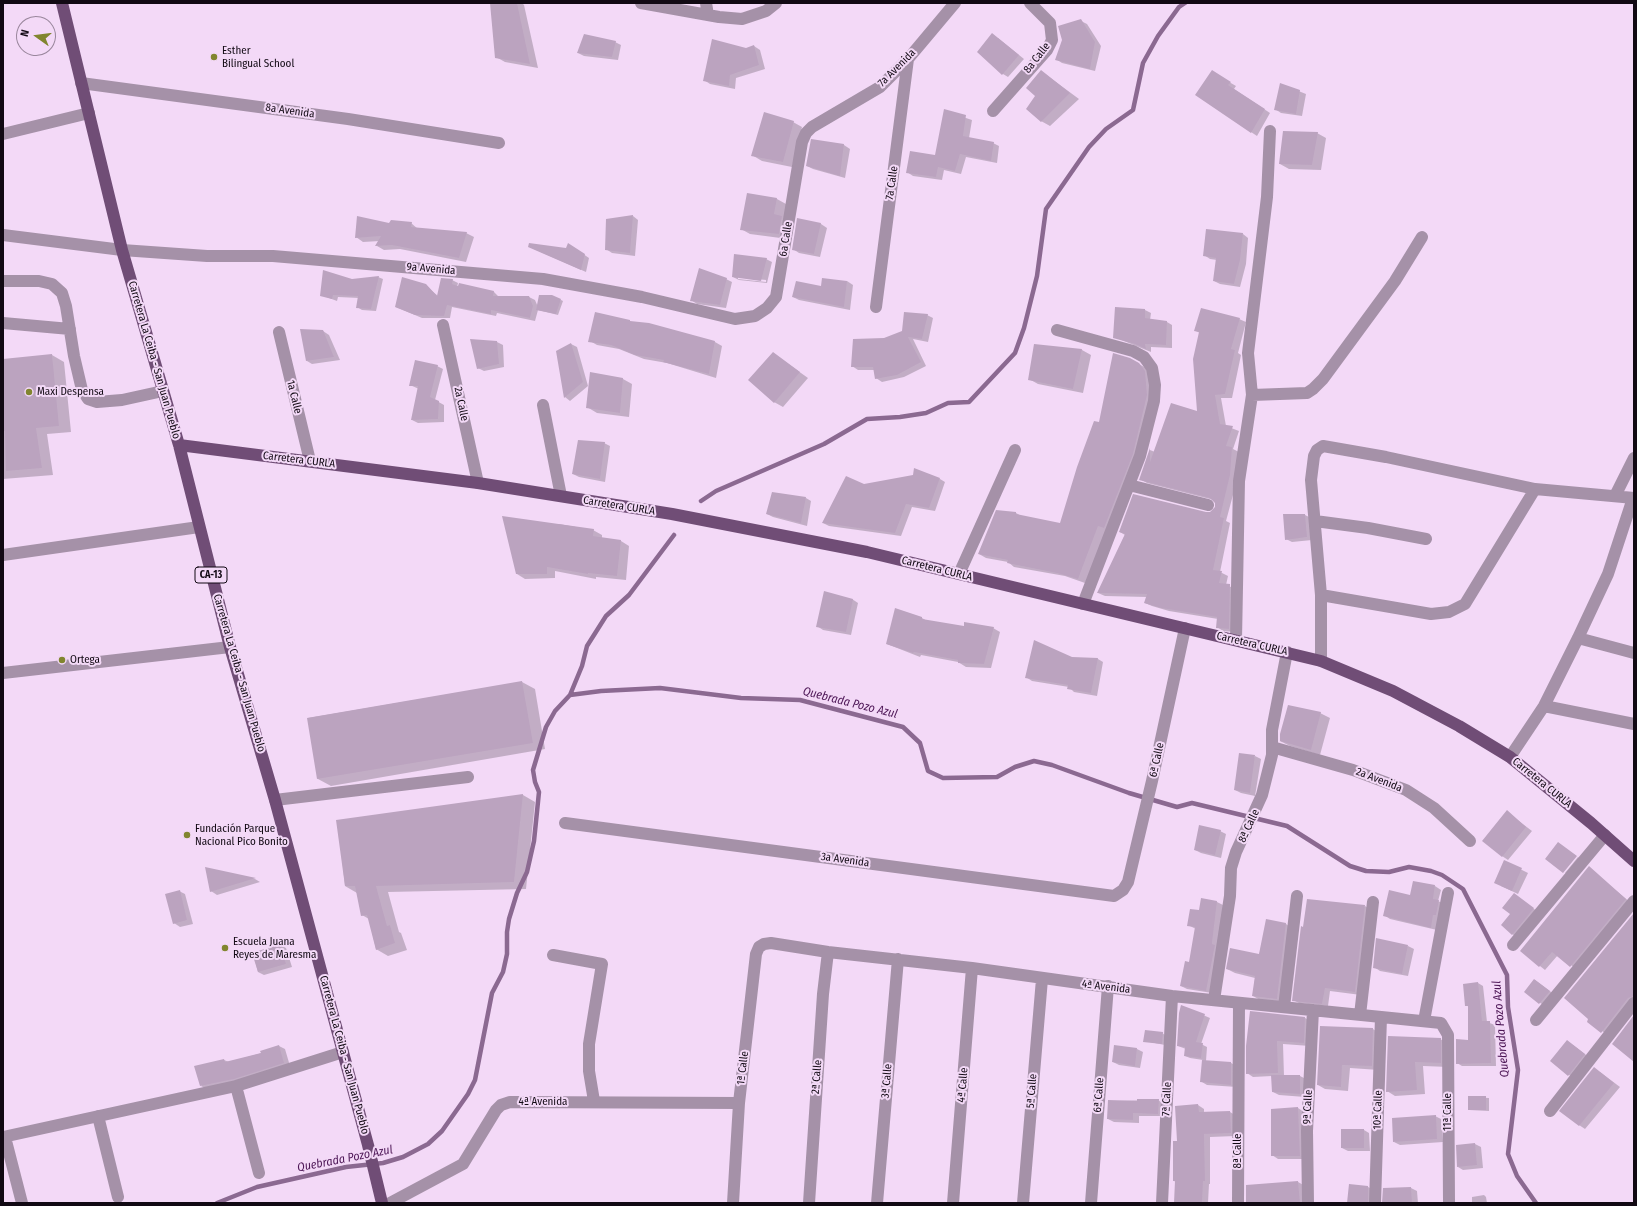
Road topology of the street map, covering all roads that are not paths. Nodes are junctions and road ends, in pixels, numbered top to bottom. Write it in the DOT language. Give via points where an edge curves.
graph roads {
  1 [pos="62,3"];
  2 [pos="641,3"];
  3 [pos="706,3"];
  4 [pos="776,3"];
  5 [pos="955,3"];
  6 [pos="1030,3"];
  7 [pos="708,15"];
  8 [pos="908,59"];
  9 [pos="81,83"];
  10 [pos="993,111"];
  11 [pos="89,113"];
  12 [pos="1270,131"];
  13 [pos="806,133"];
  14 [pos="3,134"];
  15 [pos="499,143"];
  16 [pos="3,235"];
  17 [pos="1422,237"];
  18 [pos="122,250"];
  19 [pos="3,281"];
  20 [pos="876,307"];
  21 [pos="735,319"];
  22 [pos="3,323"];
  23 [pos="443,325"];
  24 [pos="70,329"];
  25 [pos="1057,330"];
  26 [pos="278,332"];
  27 [pos="163,391"];
  28 [pos="1252,395"];
  29 [pos="542,406"];
  30 [pos="179,445"];
  31 [pos="1015,450"];
  32 [pos="1634,458"];
  33 [pos="310,461"];
  34 [pos="478,483"];
  35 [pos="1128,485"];
  36 [pos="1535,489"];
  37 [pos="561,496"];
  38 [pos="1615,496"];
  39 [pos="1633,498"];
  40 [pos="1208,505"];
  41 [pos="1315,521"];
  42 [pos="199,527"];
  43 [pos="1426,539"];
  44 [pos="3,555"];
  45 [pos="959,574"];
  46 [pos="1321,595"];
  47 [pos="1082,604"];
  48 [pos="1184,628"];
  49 [pos="1578,638"];
  50 [pos="1236,640"];
  51 [pos="230,647"];
  52 [pos="1287,652"];
  53 [pos="1634,653"];
  54 [pos="1321,661"];
  55 [pos="3,673"];
  56 [pos="1544,706"];
  57 [pos="1634,724"];
  58 [pos="1272,747"];
  59 [pos="1510,757"];
  60 [pos="468,777"];
  61 [pos="275,800"];
  62 [pos="565,822"];
  63 [pos="1605,835"];
  64 [pos="1470,841"];
  65 [pos="1634,861"];
  66 [pos="1123,890"];
  67 [pos="1448,893"];
  68 [pos="1297,896"];
  69 [pos="1634,901"];
  70 [pos="1373,902"];
  71 [pos="770,943"];
  72 [pos="1513,945"];
  73 [pos="828,952"];
  74 [pos="553,955"];
  75 [pos="898,959"];
  76 [pos="972,968"];
  77 [pos="1042,979"];
  78 [pos="1108,986"];
  79 [pos="1172,996"];
  80 [pos="1214,1000"];
  81 [pos="1239,1003"];
  82 [pos="1634,1004"];
  83 [pos="1284,1007"];
  84 [pos="1313,1010"];
  85 [pos="1360,1015"];
  86 [pos="1381,1017"];
  87 [pos="1536,1020"];
  88 [pos="1424,1021"];
  89 [pos="1441,1023"];
  90 [pos="342,1052"];
  91 [pos="236,1086"];
  92 [pos="594,1101"];
  93 [pos="739,1103"];
  94 [pos="1550,1111"];
  95 [pos="98,1116"];
  96 [pos="4,1137"];
  97 [pos="259,1173"];
  98 [pos="118,1197"];
  99 [pos="22,1203"];
  100 [pos="382,1203"];
  101 [pos="390,1203"];
  102 [pos="733,1203"];
  103 [pos="809,1203"];
  104 [pos="878,1203"];
  105 [pos="953,1203"];
  106 [pos="1023,1203"];
  107 [pos="1091,1203"];
  108 [pos="1162,1203"];
  109 [pos="1238,1203"];
  110 [pos="1308,1203"];
  111 [pos="1375,1203"];
  112 [pos="1448,1203"];
  1 -- 9 [label="main road, Carretera La Ceiba - San Juan Pueblo / CA-13"];
  2 -- 7 [label="street"];
  3 -- 7 [label="street"];
  4 -- 7 [label="street" via="766,11 742,19"];
  5 -- 8 [label="street, 7a Avenida"];
  6 -- 10 [label="street, 8a Calle" via="1050,22 1052,40 1047,50"];
  8 -- 13 [label="street, 7a Avenida" via="880,87"];
  8 -- 20 [label="street, 7a Calle"];
  9 -- 11 [label="main road, Carretera La Ceiba - San Juan Pueblo / CA-13"];
  9 -- 15 [label="street, 8a Avenida" via="348,119"];
  11 -- 14 [label="street"];
  11 -- 18 [label="main road, Carretera La Ceiba - San Juan Pueblo / CA-13"];
  12 -- 28 [label="street" via="1267,197 1248,353"];
  13 -- 21 [label="street, 6a Calle" via="802,142 776,297 767,308 755,316"];
  16 -- 18 [label="street, 9a Avenida"];
  17 -- 28 [label="street" via="1395,281 1313,389 1307,393"];
  18 -- 21 [label="street, 9a Avenida" via="207,256 273,256 543,279 642,297"];
  18 -- 27 [label="main road, Carretera La Ceiba - San Juan Pueblo / CA-13"];
  19 -- 24 [label="street" via="39,281 52,284 62,293"];
  22 -- 24 [label="street"];
  23 -- 34 [label="street, 2a Calle"];
  24 -- 27 [label="street" via="82,390 88,398 97,402 122,400"];
  25 -- 35 [label="street" via="1133,351 1144,357 1152,368 1154,401 1140,456"];
  26 -- 33 [label="street, 1a Calle"];
  27 -- 30 [label="main road, Carretera La Ceiba - San Juan Pueblo / CA-13"];
  28 -- 50 [label="street" via="1239,481"];
  29 -- 37 [label="street"];
  30 -- 33 [label="main road, Carretera CURLA"];
  30 -- 42 [label="main road, Carretera La Ceiba - San Juan Pueblo / CA-13"];
  31 -- 45 [label="street"];
  32 -- 38 [label="street"];
  33 -- 34 [label="main road, Carretera CURLA"];
  34 -- 37 [label="main road, Carretera CURLA"];
  35 -- 40 [label="street"];
  35 -- 47 [label="street"];
  36 -- 38 [label="street"];
  36 -- 41 [label="street" via="1323,446 1314,456 1311,480"];
  36 -- 46 [label="street" via="1465,604 1449,612 1431,614"];
  37 -- 45 [label="main road, Carretera CURLA" via="672,514 867,552"];
  38 -- 39 [label="street"];
  39 -- 49 [label="street" via="1608,574"];
  41 -- 43 [label="street"];
  41 -- 46 [label="street"];
  42 -- 44 [label="street"];
  42 -- 51 [label="main road, Carretera La Ceiba - San Juan Pueblo / CA-13"];
  45 -- 47 [label="main road, Carretera CURLA"];
  46 -- 54 [label="street"];
  47 -- 48 [label="main road, Carretera CURLA"];
  48 -- 50 [label="main road, Carretera CURLA"];
  48 -- 66 [label="street, 6ª Calle" via="1146,809 1128,882"];
  49 -- 53 [label="street"];
  49 -- 56 [label="street"];
  50 -- 52 [label="main road, Carretera CURLA"];
  51 -- 55 [label="street"];
  51 -- 61 [label="main road, Carretera La Ceiba - San Juan Pueblo / CA-13"];
  52 -- 54 [label="main road, Carretera CURLA"];
  52 -- 58 [label="street, 8ª Calle" via="1272,730"];
  54 -- 59 [label="main road, Carretera CURLA" via="1393,691"];
  56 -- 57 [label="street"];
  56 -- 59 [label="street"];
  58 -- 64 [label="street, 2a Avenida" via="1354,770 1406,790 1434,808"];
  58 -- 80 [label="street, 8ª Calle" via="1262,795 1231,868 1230,896"];
  59 -- 63 [label="main road, Carretera CURLA"];
  60 -- 61 [label="street"];
  61 -- 90 [label="main road, Carretera La Ceiba - San Juan Pueblo / CA-13"];
  62 -- 66 [label="street, 3a Avenida" via="1114,896"];
  63 -- 65 [label="main road, Carretera CURLA"];
  63 -- 72 [label="street"];
  67 -- 88 [label="street"];
  68 -- 83 [label="street"];
  69 -- 87 [label="street"];
  70 -- 85 [label="street"];
  71 -- 73 [label="street, 4ª Avenida"];
  71 -- 93 [label="street, 1ª Calle" via="759,947 756,954"];
  73 -- 75 [label="street, 4ª Avenida"];
  73 -- 103 [label="street, 2ª Calle"];
  74 -- 92 [label="street" via="602,964 589,1044 589,1071"];
  75 -- 76 [label="street, 4ª Avenida"];
  75 -- 104 [label="street, 3ª Calle"];
  76 -- 77 [label="street, 4ª Avenida"];
  76 -- 105 [label="street, 4ª Calle"];
  77 -- 78 [label="street, 4ª Avenida"];
  77 -- 106 [label="street, 5ª Calle"];
  78 -- 79 [label="street, 4ª Avenida"];
  78 -- 107 [label="street, 6ª Calle"];
  79 -- 80 [label="street, 4ª Avenida"];
  79 -- 108 [label="street, 7ª Calle"];
  80 -- 81 [label="street, 4ª Avenida"];
  81 -- 83 [label="street, 4ª Avenida"];
  81 -- 109 [label="street, 8ª Calle"];
  82 -- 94 [label="street"];
  83 -- 84 [label="street, 4ª Avenida"];
  84 -- 85 [label="street, 4ª Avenida"];
  84 -- 110 [label="street, 9ª Calle" via="1307,1131"];
  85 -- 86 [label="street, 4ª Avenida"];
  86 -- 88 [label="street, 4ª Avenida"];
  86 -- 111 [label="street, 10ª Calle"];
  88 -- 89 [label="street, 4ª Avenida"];
  89 -- 112 [label="street, 11ª Calle" via="1448,1035"];
  90 -- 91 [label="street"];
  90 -- 100 [label="main road, Carretera La Ceiba - San Juan Pueblo / CA-13"];
  91 -- 95 [label="street"];
  91 -- 97 [label="street"];
  92 -- 93 [label="street, 4ª Avenida"];
  92 -- 101 [label="street, 4ª Avenida" via="510,1102 501,1105 463,1164"];
  93 -- 102 [label="street, 1ª Calle"];
  95 -- 96 [label="street"];
  95 -- 98 [label="street"];
  96 -- 99 [label="street"];
}
